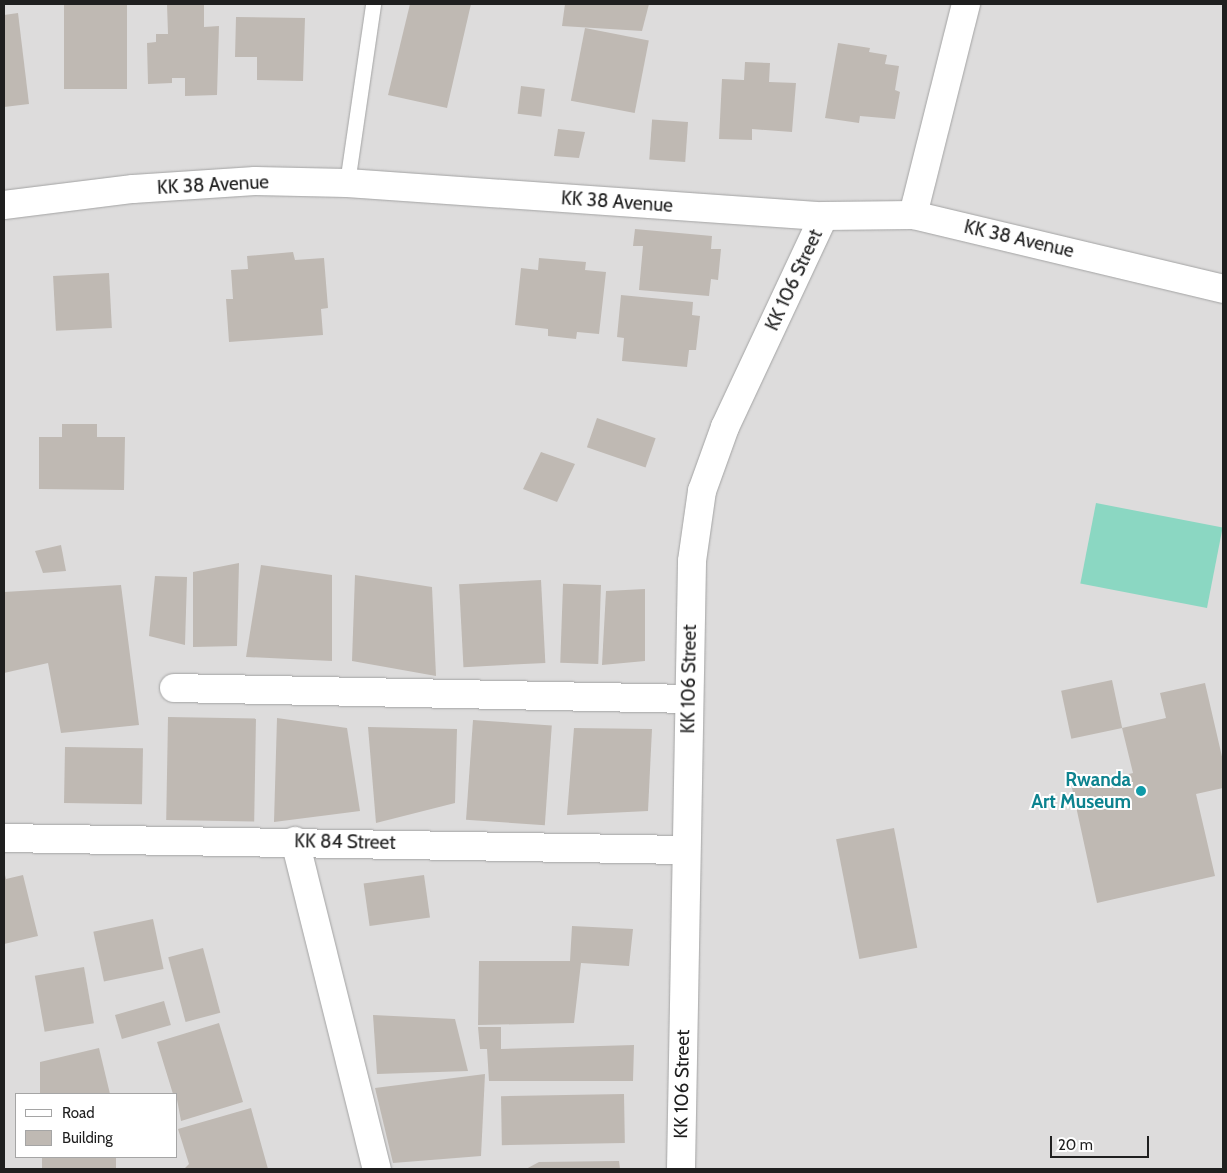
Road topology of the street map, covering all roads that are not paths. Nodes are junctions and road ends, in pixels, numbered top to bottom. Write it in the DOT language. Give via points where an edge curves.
graph roads {
  1 [pos="373,4"];
  2 [pos="966,4"];
  3 [pos="346,183"];
  4 [pos="4,205"];
  5 [pos="914,214"];
  6 [pos="824,216"];
  7 [pos="1223,289"];
  8 [pos="174,688"];
  9 [pos="689,699"];
  10 [pos="4,838"];
  11 [pos="295,840"];
  12 [pos="686,850"];
  13 [pos="377,1169"];
  14 [pos="681,1169"];
  1 -- 3 [label="lane"];
  2 -- 5 [label="street"];
  3 -- 4 [label="street, KK 38 Avenue" via="255,181 134,189"];
  3 -- 6 [label="street, KK 38 Avenue"];
  5 -- 6 [label="street, KK 38 Avenue"];
  5 -- 7 [label="street, KK 38 Avenue"];
  6 -- 9 [label="street, KK 106 Street" via="725,427 702,491 692,561"];
  8 -- 9 [label="street"];
  9 -- 12 [label="street, KK 106 Street"];
  10 -- 11 [label="street, KK 84 Street"];
  11 -- 12 [label="street, KK 84 Street"];
  11 -- 13 [label="street"];
  12 -- 14 [label="street, KK 106 Street"];
}
